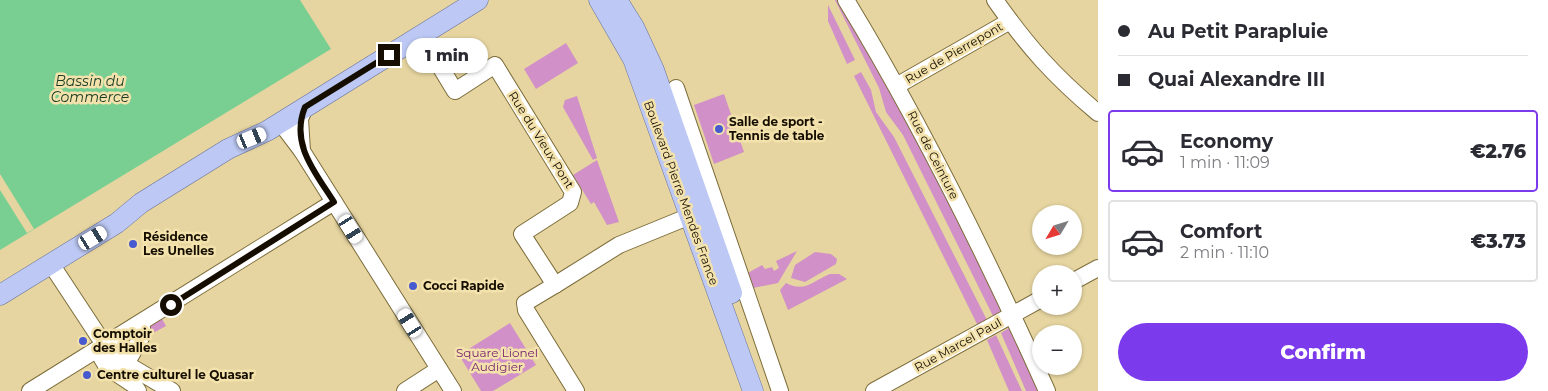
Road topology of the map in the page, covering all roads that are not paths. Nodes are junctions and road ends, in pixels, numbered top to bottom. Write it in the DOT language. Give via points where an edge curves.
graph roads {
  1 [pos="478,0"];
  2 [pos="599,0"];
  3 [pos="617,0"];
  4 [pos="846,0"];
  5 [pos="995,0"];
  6 [pos="1010,21"];
  7 [pos="421,35"];
  8 [pos="898,85"];
  9 [pos="676,88"];
  10 [pos="305,107"];
  11 [pos="1098,113"];
  12 [pos="280,122"];
  13 [pos="302,151"];
  14 [pos="334,202"];
  15 [pos="690,216"];
  16 [pos="51,264"];
  17 [pos="1098,268"];
  18 [pos="1082,277"];
  19 [pos="555,285"];
  20 [pos="0,295"];
  21 [pos="1032,304"];
  22 [pos="1013,314"];
  23 [pos="141,323"];
  24 [pos="100,348"];
  25 [pos="126,364"];
  26 [pos="439,369"];
  27 [pos="766,389"];
  28 [pos="30,391"];
  29 [pos="138,391"];
  30 [pos="172,391"];
  31 [pos="404,391"];
  32 [pos="453,391"];
  33 [pos="576,391"];
  34 [pos="874,391"];
  35 [pos="1047,391"];
  1 -- 7 [label="main road"];
  2 -- 15 [label="main road, Boulevard Pierre Mendes France" via="633,59"];
  3 -- 27 [label="main road, Boulevard Pierre Mendes France" via="654,70"];
  4 -- 8 [label="street, Rue de Ceinture"];
  5 -- 6 [label="street"];
  6 -- 8 [label="street, Rue de Pierrepont"];
  6 -- 11 [label="street" via="1036,56"];
  7 -- 10 [label="main road"];
  7 -- 19 [label="street, Rue du Vieux Pont" via="455,91 495,65 573,192 570,203 522,234"];
  8 -- 22 [label="street, Rue de Ceinture"];
  9 -- 27 [label="street"];
  10 -- 12 [label="main road"];
  10 -- 13 [label="street" via="300,119"];
  12 -- 13 [label="street"];
  12 -- 16 [label="main road" via="228,149"];
  13 -- 14 [label="street"];
  14 -- 23 [label="street"];
  14 -- 26 [label="street"];
  15 -- 19 [label="street" via="619,245"];
  15 -- 27 [label="main road, Boulevard Pierre Mendes France"];
  16 -- 20 [label="main road"];
  16 -- 24 [label="street"];
  17 -- 18 [label="street"];
  19 -- 33 [label="street" via="525,304 526,310"];
  21 -- 22 [label="street, Rue Marcel Paul"];
  22 -- 34 [label="street, Rue Marcel Paul"];
  22 -- 35 [label="street, Rue de Ceinture"];
  23 -- 24 [label="street"];
  23 -- 25 [label="street" via="143,334"];
  24 -- 25 [label="street"];
  24 -- 28 [label="street"];
  24 -- 29 [label="street" via="107,367"];
  25 -- 30 [label="street"];
  26 -- 31 [label="street"];
  26 -- 32 [label="street"];
}
